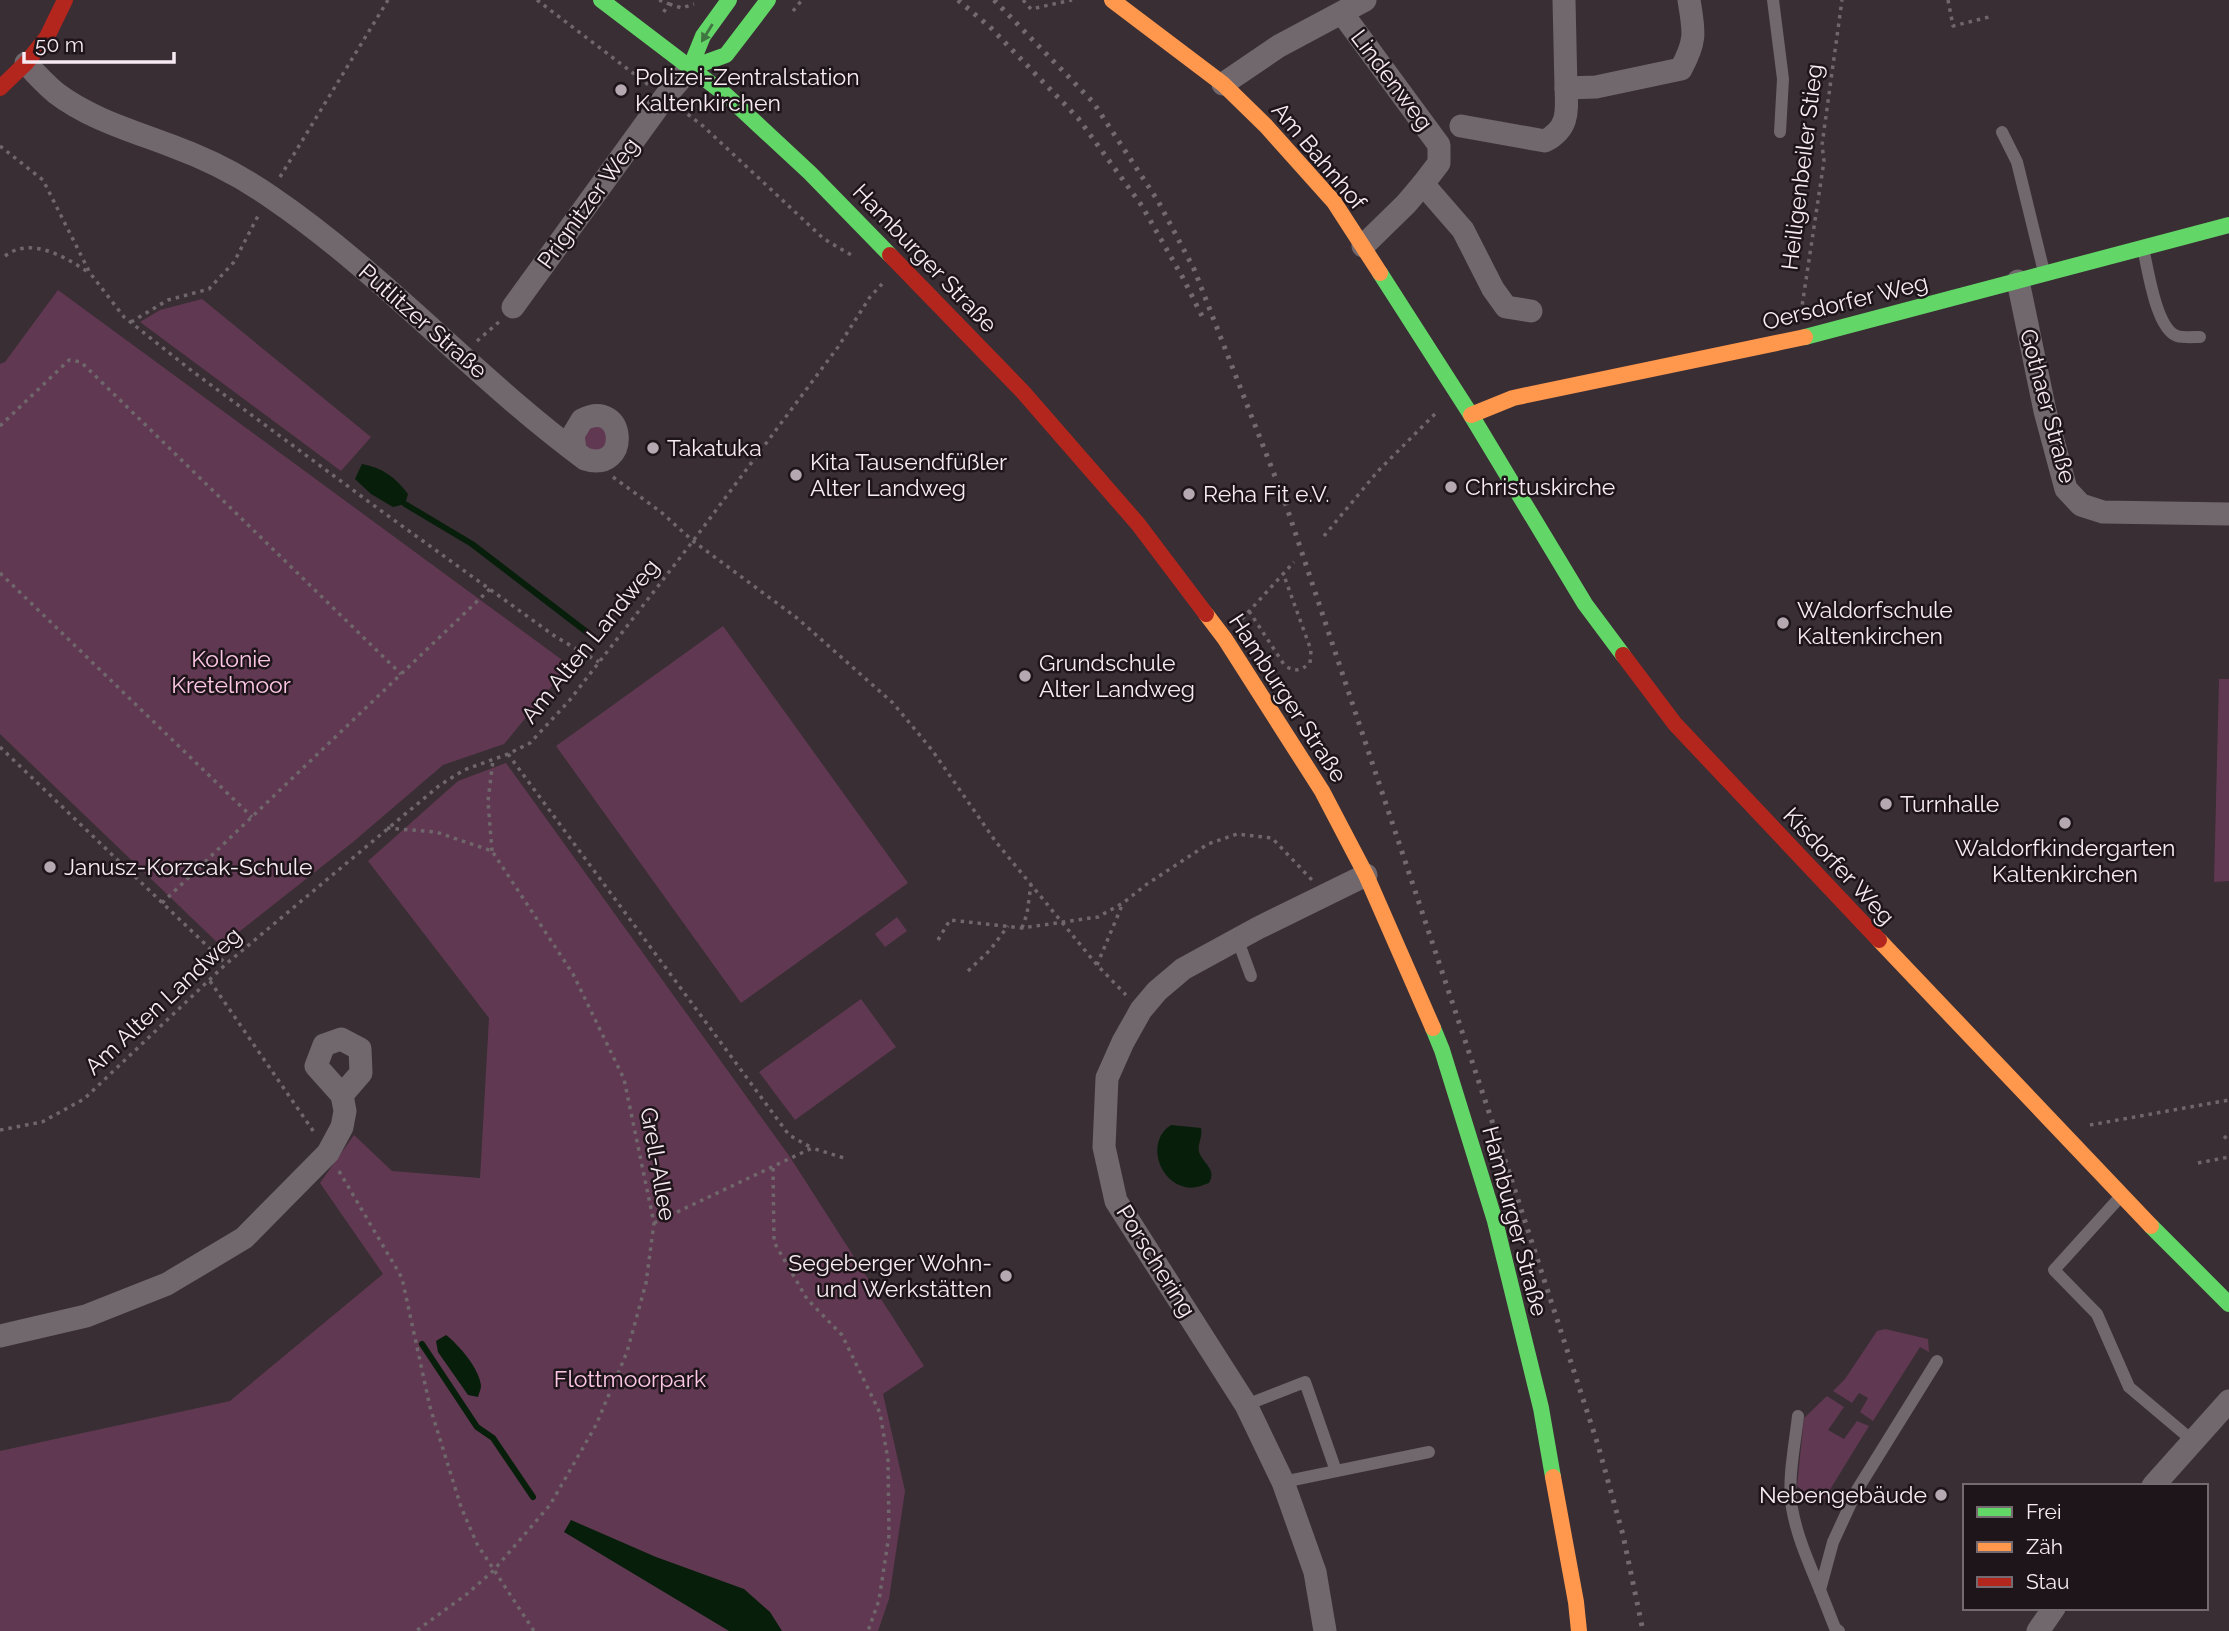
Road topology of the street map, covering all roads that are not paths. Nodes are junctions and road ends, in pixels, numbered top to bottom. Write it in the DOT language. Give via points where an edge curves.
graph roads {
  1 [pos="65,0"];
  2 [pos="601,0"];
  3 [pos="729,0"];
  4 [pos="768,0"];
  5 [pos="1112,0"];
  6 [pos="1365,0"];
  7 [pos="1564,0"];
  8 [pos="1689,0"];
  9 [pos="1773,0"];
  10 [pos="1342,13"];
  11 [pos="26,63"];
  12 [pos="690,68"];
  13 [pos="1223,85"];
  14 [pos="0,88"];
  15 [pos="1566,88"];
  16 [pos="1461,127"];
  17 [pos="1780,132"];
  18 [pos="2002,132"];
  19 [pos="1423,184"];
  20 [pos="2229,225"];
  21 [pos="1363,246"];
  22 [pos="2143,248"];
  23 [pos="2044,274"];
  24 [pos="2018,282"];
  25 [pos="513,306"];
  26 [pos="1531,311"];
  27 [pos="2200,338"];
  28 [pos="1471,415"];
  29 [pos="583,455"];
  30 [pos="2229,514"];
  31 [pos="1366,875"];
  32 [pos="1237,938"];
  33 [pos="1251,976"];
  34 [pos="342,1095"];
  35 [pos="2121,1196"];
  36 [pos="2229,1304"];
  37 [pos="0,1336"];
  38 [pos="1937,1361"];
  39 [pos="2229,1401"];
  40 [pos="1246,1405"];
  41 [pos="1798,1416"];
  42 [pos="2193,1441"];
  43 [pos="1429,1452"];
  44 [pos="1336,1471"];
  45 [pos="1283,1482"];
  46 [pos="2155,1484"];
  47 [pos="1819,1590"];
  48 [pos="2053,1610"];
  49 [pos="1325,1631"];
  50 [pos="1579,1631"];
  51 [pos="1839,1631"];
  52 [pos="2038,1631"];
  1 -- 11 [label="street" via="47,37"];
  2 -- 12 [label="street, Hamburger Straße"];
  3 -- 12 [label="street, one-way" via="703,36"];
  4 -- 12 [label="street" via="726,55"];
  5 -- 13 [label="street, Am Bahnhof"];
  6 -- 10 [label="street"];
  7 -- 15 [label="street"];
  8 -- 15 [label="street" via="1692,48 1681,69 1596,87"];
  9 -- 17 [label="lane" via="1783,79"];
  10 -- 13 [label="street" via="1279,46"];
  10 -- 19 [label="street, Lindenweg" via="1439,145 1439,163"];
  11 -- 14 [label="street"];
  11 -- 29 [label="street, Putlitzer Straße" via="56,93 84,109 201,158 269,195 393,292"];
  12 -- 25 [label="street, Prignitzer Weg"];
  12 -- 31 [label="street, Hamburger Straße" via="810,173 900,264 1023,392 1138,524 1217,628 1322,791"];
  13 -- 21 [label="street, Am Bahnhof" via="1298,160"];
  15 -- 16 [label="street" via="1563,127 1545,141"];
  18 -- 23 [label="lane" via="2017,162"];
  19 -- 21 [label="street, Lindenweg"];
  19 -- 26 [label="street" via="1463,230 1506,307"];
  20 -- 22 [label="street, Oersdorfer Weg"];
  21 -- 28 [label="street, Am Bahnhof"];
  22 -- 23 [label="street, Oersdorfer Weg"];
  22 -- 27 [label="lane" via="2161,320 2178,336"];
  23 -- 24 [label="street, Oersdorfer Weg"];
  24 -- 28 [label="street, Oersdorfer Weg" via="1797,339 1513,398"];
  24 -- 30 [label="street, Gothaer Straße" via="2066,489 2081,505 2103,512"];
  28 -- 35 [label="street, Kisdorfer Weg" via="1585,604 1675,724"];
  31 -- 32 [label="street, Porschering"];
  31 -- 50 [label="street, Hamburger Straße" via="1442,1050 1495,1222 1541,1408"];
  32 -- 33 [label="lane"];
  32 -- 40 [label="street, Porschering" via="1182,969 1141,1010 1107,1079 1104,1147 1116,1201"];
  34 -- 37 [label="street" via="342,1127 328,1153 244,1238 167,1284 86,1316"];
  35 -- 36 [label="street, Kisdorfer Weg"];
  35 -- 42 [label="lane" via="2054,1270 2097,1314 2129,1387"];
  38 -- 47 [label="lane" via="1857,1490 1833,1542"];
  39 -- 42 [label="street"];
  40 -- 44 [label="lane" via="1305,1382"];
  40 -- 45 [label="street, Porschering"];
  41 -- 47 [label="lane" via="1791,1506"];
  42 -- 46 [label="street"];
  43 -- 44 [label="lane"];
  44 -- 45 [label="lane"];
  45 -- 49 [label="street, Porschering" via="1315,1572"];
  47 -- 51 [label="lane"];
  48 -- 52 [label="street"];
}
